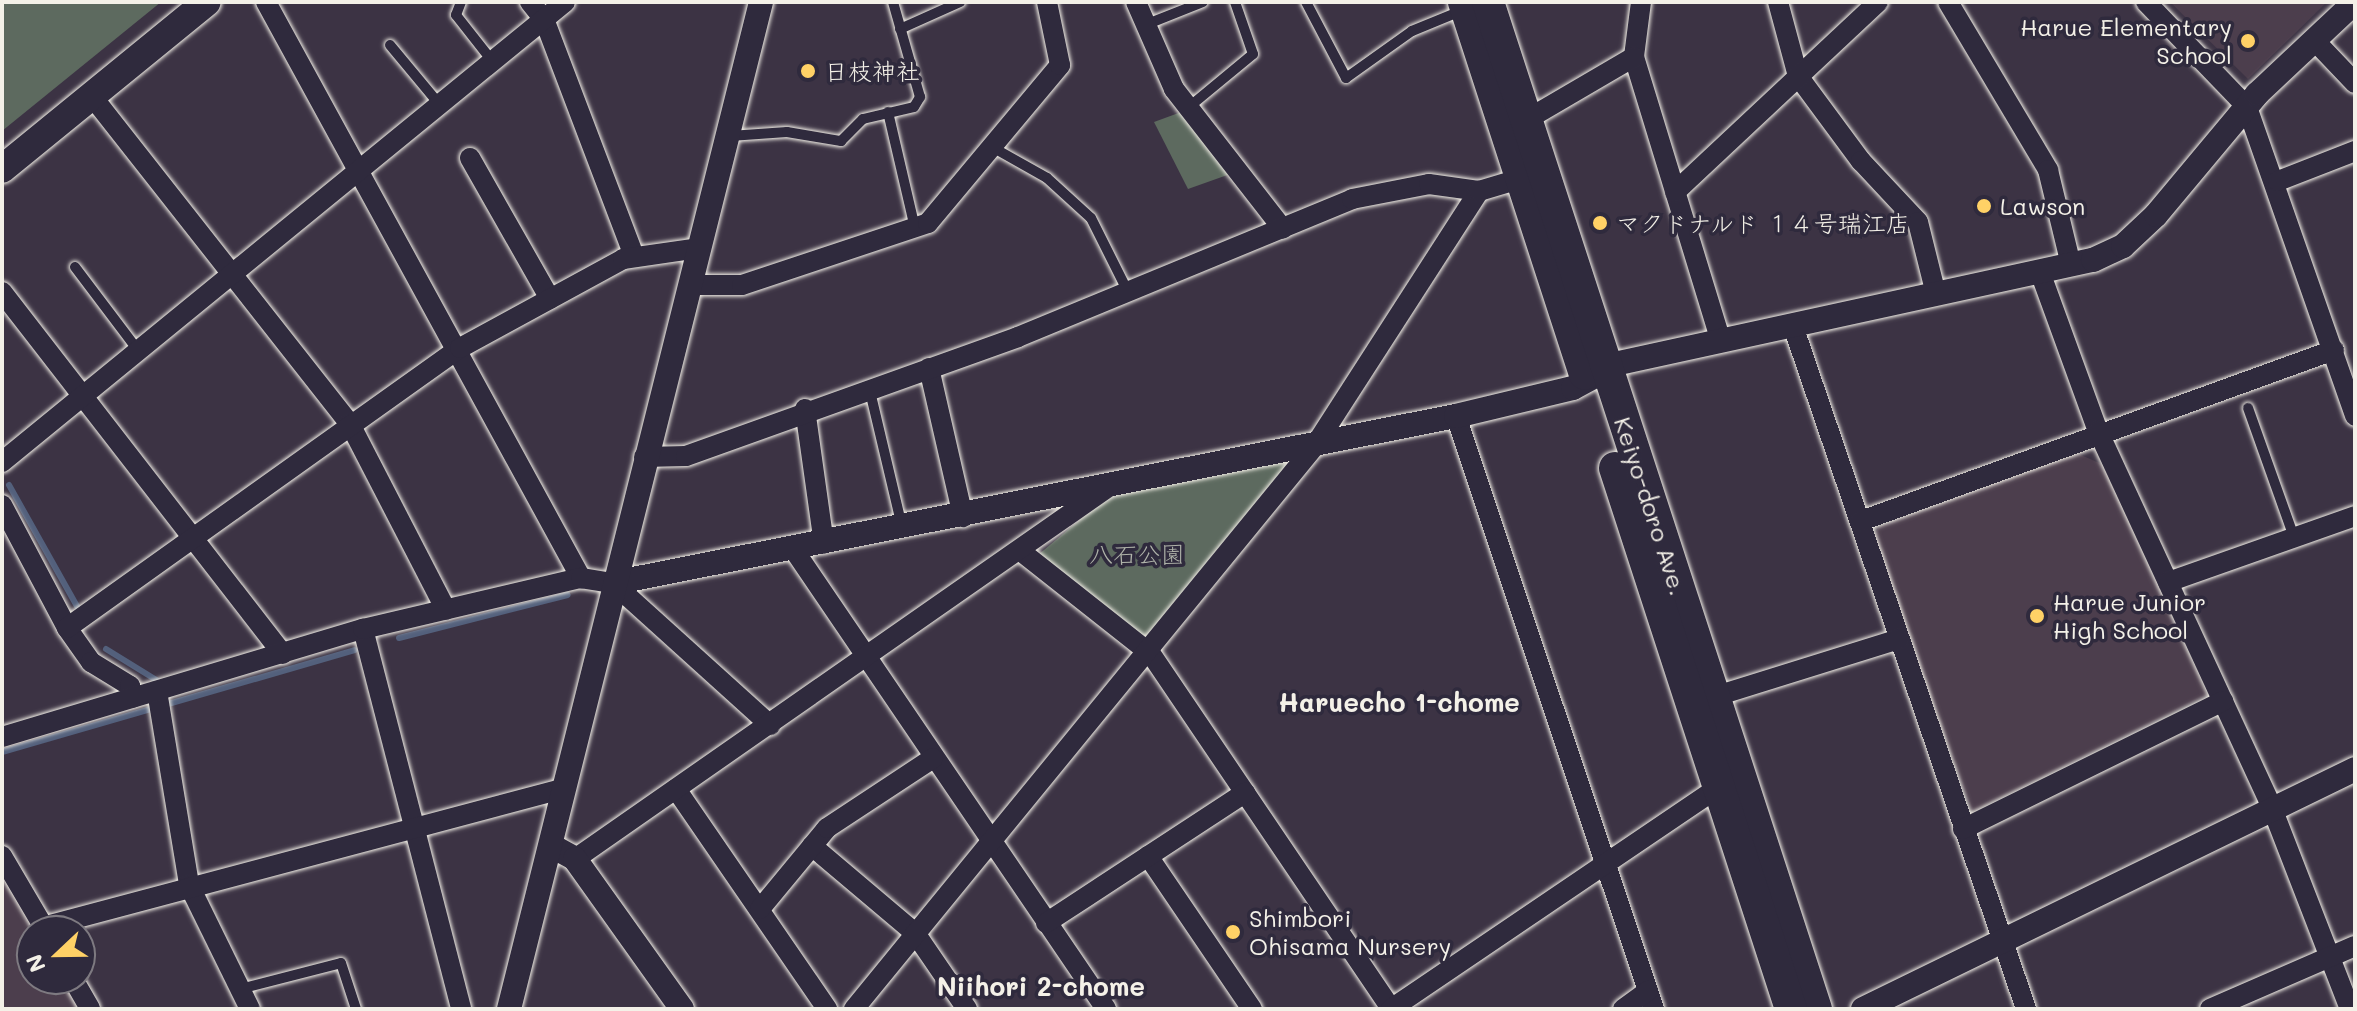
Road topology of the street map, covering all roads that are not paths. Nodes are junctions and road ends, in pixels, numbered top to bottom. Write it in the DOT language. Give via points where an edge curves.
graph roads {
  1 [pos="207,2"];
  2 [pos="266,2"];
  3 [pos="461,2"];
  4 [pos="530,2"];
  5 [pos="565,2"];
  6 [pos="761,2"];
  7 [pos="893,2"];
  8 [pos="960,2"];
  9 [pos="1047,2"];
  10 [pos="1136,2"];
  11 [pos="1203,2"];
  12 [pos="1235,2"];
  13 [pos="1306,2"];
  14 [pos="1641,2"];
  15 [pos="1778,2"];
  16 [pos="1878,2"];
  17 [pos="1948,2"];
  18 [pos="2146,2"];
  19 [pos="2355,2"];
  20 [pos="1473,4"];
  21 [pos="544,19"];
  22 [pos="1141,27"];
  23 [pos="900,29"];
  24 [pos="2315,41"];
  25 [pos="390,45"];
  26 [pos="1634,57"];
  27 [pos="493,62"];
  28 [pos="1798,76"];
  29 [pos="2355,83"];
  30 [pos="91,95"];
  31 [pos="441,106"];
  32 [pos="1189,107"];
  33 [pos="2247,107"];
  34 [pos="888,112"];
  35 [pos="1526,120"];
  36 [pos="730,136"];
  37 [pos="991,147"];
  38 [pos="2355,151"];
  39 [pos="470,158"];
  40 [pos="361,168"];
  41 [pos="2,169"];
  42 [pos="1519,179"];
  43 [pos="2278,181"];
  44 [pos="1479,191"];
  45 [pos="1675,192"];
  46 [pos="1283,229"];
  47 [pos="916,230"];
  48 [pos="698,248"];
  49 [pos="634,256"];
  50 [pos="2071,265"];
  51 [pos="75,267"];
  52 [pos="229,270"];
  53 [pos="2040,272"];
  54 [pos="689,285"];
  55 [pos="2,292"];
  56 [pos="1128,292"];
  57 [pos="1936,294"];
  58 [pos="550,299"];
  59 [pos="1793,326"];
  60 [pos="1721,341"];
  61 [pos="460,348"];
  62 [pos="137,349"];
  63 [pos="2334,350"];
  64 [pos="929,368"];
  65 [pos="1596,375"];
  66 [pos="869,387"];
  67 [pos="82,395"];
  68 [pos="2248,408"];
  69 [pos="805,409"];
  70 [pos="1456,416"];
  71 [pos="2355,416"];
  72 [pos="350,424"];
  73 [pos="2098,431"];
  74 [pos="1314,447"];
  75 [pos="644,457"];
  76 [pos="2,462"];
  77 [pos="1107,488"];
  78 [pos="2,505"];
  79 [pos="2355,516"];
  80 [pos="963,517"];
  81 [pos="1861,521"];
  82 [pos="903,529"];
  83 [pos="195,536"];
  84 [pos="2294,537"];
  85 [pos="824,544"];
  86 [pos="794,550"];
  87 [pos="1023,553"];
  88 [pos="581,578"];
  89 [pos="2168,582"];
  90 [pos="613,583"];
  91 [pos="446,610"];
  92 [pos="67,628"];
  93 [pos="363,629"];
  94 [pos="1899,639"];
  95 [pos="283,654"];
  96 [pos="1151,654"];
  97 [pos="868,658"];
  98 [pos="157,691"];
  99 [pos="1713,697"];
  100 [pos="133,698"];
  101 [pos="2223,701"];
  102 [pos="770,725"];
  103 [pos="2,737"];
  104 [pos="933,758"];
  105 [pos="2355,769"];
  106 [pos="565,788"];
  107 [pos="1718,788"];
  108 [pos="676,789"];
  109 [pos="1245,793"];
  110 [pos="2272,808"];
  111 [pos="414,828"];
  112 [pos="1963,829"];
  113 [pos="991,842"];
  114 [pos="552,846"];
  115 [pos="812,846"];
  116 [pos="2,856"];
  117 [pos="1148,856"];
  118 [pos="575,859"];
  119 [pos="1607,866"];
  120 [pos="189,885"];
  121 [pos="760,909"];
  122 [pos="37,915"];
  123 [pos="91,915"];
  124 [pos="1046,923"];
  125 [pos="915,933"];
  126 [pos="2001,940"];
  127 [pos="2355,946"];
  128 [pos="2331,957"];
  129 [pos="240,989"];
  130 [pos="1651,1000"];
  131 [pos="514,1007"];
  132 [pos="250,1009"];
  133 [pos="356,1009"];
  134 [pos="461,1009"];
  135 [pos="682,1009"];
  136 [pos="827,1009"];
  137 [pos="854,1009"];
  138 [pos="967,1009"];
  139 [pos="1106,1009"];
  140 [pos="1252,1009"];
  141 [pos="1391,1009"];
  142 [pos="1623,1009"];
  143 [pos="1791,1009"];
  144 [pos="1816,1009"];
  145 [pos="1863,1009"];
  146 [pos="2026,1009"];
  147 [pos="2210,1009"];
  148 [pos="2350,1009"];
  1 -- 30 [label="main road"];
  2 -- 40 [label="street"];
  3 -- 27 [label="lane" via="456,15"];
  4 -- 21 [label="street"];
  5 -- 21 [label="street"];
  6 -- 36 [label="street"];
  7 -- 23 [label="lane"];
  8 -- 23 [label="lane"];
  9 -- 37 [label="street" via="1060,65"];
  10 -- 22 [label="street"];
  11 -- 22 [label="lane"];
  12 -- 32 [label="lane" via="1253,54"];
  13 -- 20 [label="lane" via="1346,78 1412,31"];
  14 -- 26 [label="street"];
  15 -- 28 [label="street"];
  16 -- 28 [label="street"];
  17 -- 50 [label="street" via="2048,170"];
  18 -- 33 [label="street"];
  19 -- 24 [label="street"];
  20 -- 35 [label="highway, Keiyo-doro Ave."];
  20 -- 42 [label="highway, Keiyo-doro Ave."];
  21 -- 27 [label="street"];
  21 -- 49 [label="street"];
  22 -- 32 [label="street"];
  23 -- 34 [label="lane" via="920,97 914,107"];
  24 -- 29 [label="street"];
  24 -- 33 [label="street"];
  25 -- 31 [label="lane"];
  26 -- 35 [label="street"];
  26 -- 45 [label="street"];
  27 -- 31 [label="street"];
  28 -- 45 [label="street"];
  28 -- 57 [label="street" via="1861,161 1918,222"];
  30 -- 41 [label="main road"];
  30 -- 52 [label="street"];
  31 -- 40 [label="street"];
  32 -- 46 [label="street"];
  33 -- 43 [label="street"];
  33 -- 50 [label="street" via="2123,246"];
  34 -- 36 [label="lane" via="863,119 841,141 787,132"];
  34 -- 47 [label="lane"];
  35 -- 65 [label="highway, Keiyo-doro Ave."];
  36 -- 48 [label="street"];
  37 -- 47 [label="street" via="956,198"];
  37 -- 56 [label="lane" via="1047,178 1091,218"];
  38 -- 43 [label="street"];
  39 -- 58 [label="street"];
  40 -- 52 [label="street"];
  40 -- 61 [label="street"];
  42 -- 44 [label="street"];
  42 -- 65 [label="highway, Keiyo-doro Ave."];
  43 -- 63 [label="street"];
  44 -- 46 [label="street" via="1395,188"];
  44 -- 74 [label="street"];
  45 -- 60 [label="street"];
  46 -- 56 [label="street"];
  47 -- 54 [label="street" via="742,285"];
  48 -- 49 [label="street"];
  48 -- 54 [label="street"];
  49 -- 58 [label="street"];
  50 -- 53 [label="street"];
  51 -- 62 [label="lane"];
  52 -- 62 [label="street"];
  52 -- 72 [label="street"];
  53 -- 57 [label="street"];
  53 -- 73 [label="street"];
  54 -- 75 [label="street"];
  55 -- 67 [label="street"];
  56 -- 64 [label="street"];
  57 -- 59 [label="street"];
  58 -- 61 [label="street"];
  59 -- 60 [label="street"];
  59 -- 81 [label="street"];
  60 -- 65 [label="street"];
  61 -- 72 [label="street"];
  61 -- 88 [label="street"];
  62 -- 67 [label="street"];
  63 -- 71 [label="street"];
  63 -- 73 [label="street"];
  64 -- 66 [label="street"];
  64 -- 80 [label="street"];
  65 -- 70 [label="street"];
  65 -- 99 [label="highway, Keiyo-doro Ave."];
  65 -- 107 [label="highway, Keiyo-doro Ave."];
  66 -- 69 [label="street"];
  66 -- 82 [label="lane"];
  67 -- 76 [label="street"];
  67 -- 83 [label="street"];
  68 -- 84 [label="lane"];
  69 -- 75 [label="street" via="686,456"];
  69 -- 85 [label="street"];
  70 -- 74 [label="street"];
  70 -- 119 [label="street"];
  72 -- 83 [label="street"];
  72 -- 91 [label="street"];
  73 -- 81 [label="street"];
  73 -- 89 [label="street"];
  74 -- 77 [label="street"];
  74 -- 96 [label="street"];
  75 -- 90 [label="street"];
  77 -- 80 [label="street"];
  77 -- 87 [label="street"];
  78 -- 92 [label="street"];
  79 -- 84 [label="street"];
  80 -- 82 [label="street"];
  81 -- 94 [label="street"];
  82 -- 85 [label="street"];
  83 -- 92 [label="street"];
  83 -- 95 [label="street"];
  84 -- 89 [label="street"];
  85 -- 86 [label="street"];
  86 -- 90 [label="street"];
  86 -- 97 [label="street"];
  87 -- 96 [label="street"];
  87 -- 97 [label="street"];
  88 -- 90 [label="street"];
  88 -- 91 [label="street"];
  89 -- 101 [label="street"];
  90 -- 102 [label="street"];
  90 -- 106 [label="street"];
  91 -- 93 [label="street"];
  92 -- 100 [label="street" via="91,662 130,686"];
  93 -- 95 [label="street"];
  93 -- 111 [label="street"];
  94 -- 99 [label="street"];
  94 -- 112 [label="street"];
  95 -- 98 [label="street"];
  96 -- 109 [label="street"];
  96 -- 113 [label="street"];
  97 -- 102 [label="street"];
  97 -- 104 [label="street"];
  98 -- 100 [label="street"];
  98 -- 120 [label="street"];
  99 -- 144 [label="highway, Keiyo-doro Ave."];
  100 -- 103 [label="street"];
  101 -- 110 [label="street"];
  101 -- 112 [label="street"];
  102 -- 108 [label="street"];
  104 -- 113 [label="street"];
  104 -- 115 [label="street" via="827,828"];
  105 -- 110 [label="street"];
  106 -- 111 [label="street"];
  106 -- 114 [label="street"];
  107 -- 119 [label="street"];
  107 -- 143 [label="highway, Keiyo-doro Ave."];
  108 -- 118 [label="street"];
  108 -- 121 [label="street"];
  109 -- 117 [label="street"];
  109 -- 141 [label="street"];
  110 -- 126 [label="street"];
  110 -- 128 [label="street"];
  111 -- 120 [label="street"];
  111 -- 134 [label="street"];
  112 -- 126 [label="street"];
  113 -- 124 [label="street"];
  113 -- 125 [label="street"];
  114 -- 118 [label="street"];
  114 -- 131 [label="street"];
  115 -- 121 [label="street"];
  115 -- 125 [label="street"];
  116 -- 122 [label="street"];
  117 -- 124 [label="street"];
  117 -- 140 [label="street"];
  118 -- 135 [label="street"];
  119 -- 130 [label="street"];
  119 -- 141 [label="street"];
  120 -- 123 [label="street"];
  120 -- 129 [label="street"];
  121 -- 136 [label="street"];
  124 -- 139 [label="street"];
  125 -- 137 [label="street"];
  125 -- 138 [label="street"];
  126 -- 145 [label="street"];
  126 -- 146 [label="street"];
  127 -- 128 [label="street"];
  128 -- 147 [label="street"];
  128 -- 148 [label="street"];
  129 -- 132 [label="street"];
  129 -- 133 [label="lane" via="341,963"];
  130 -- 142 [label="street"];
}
